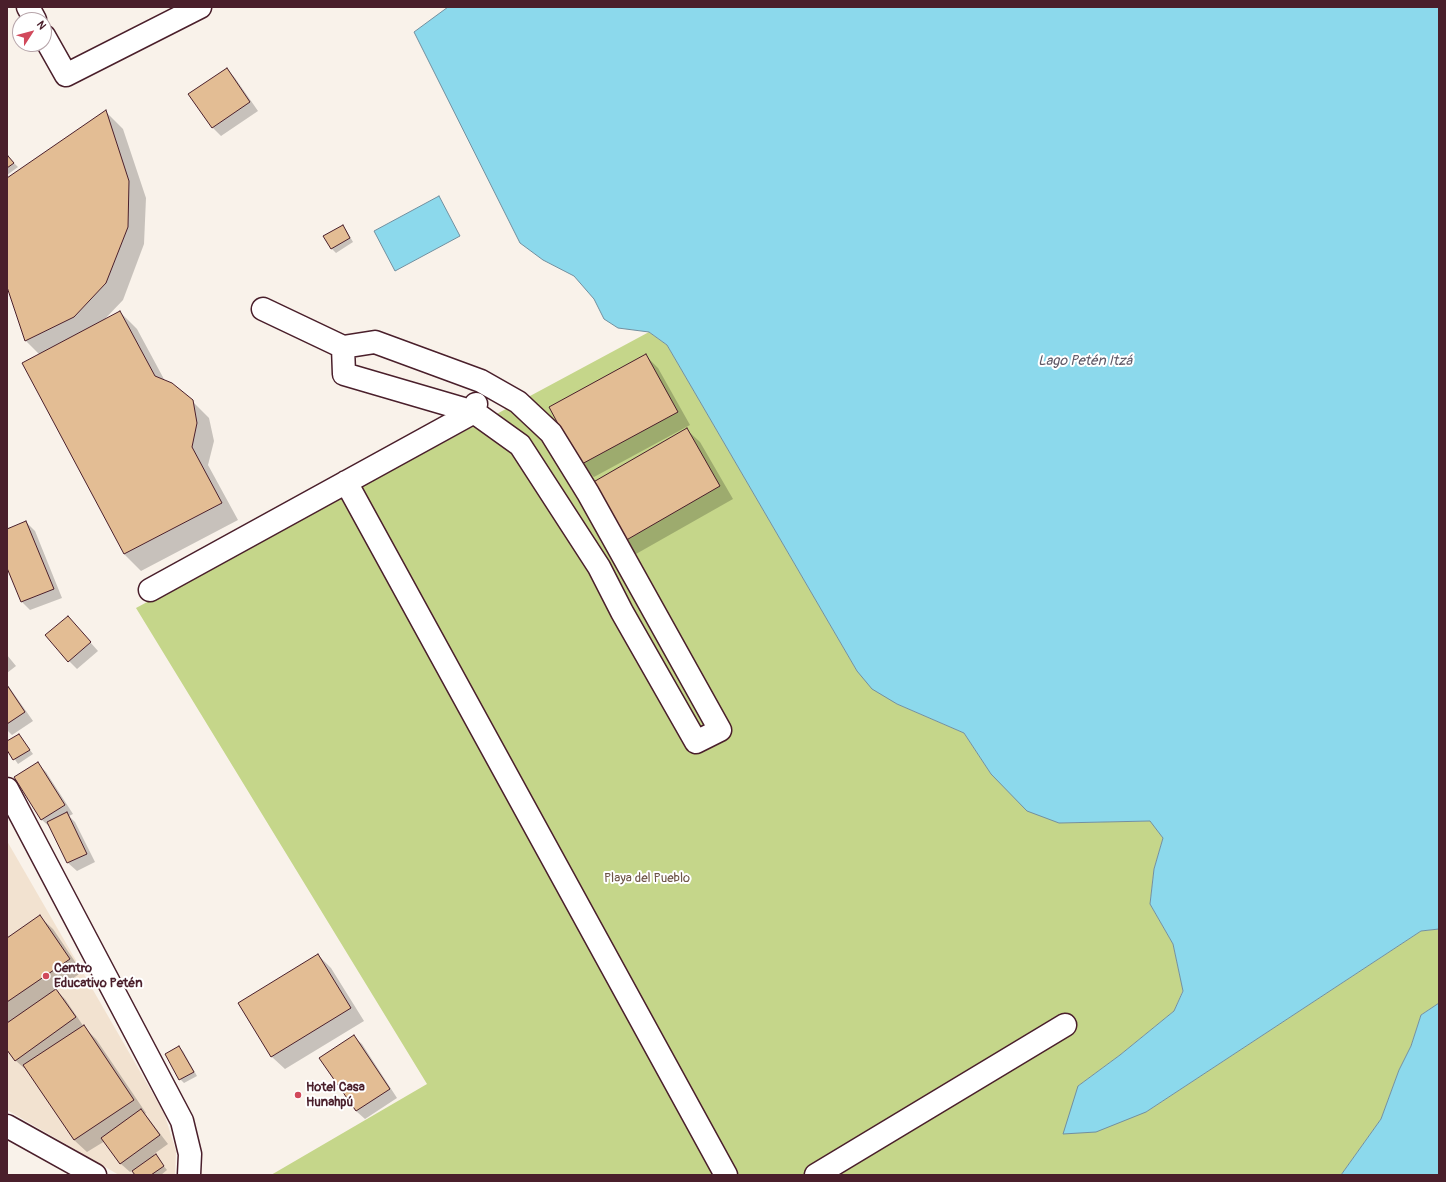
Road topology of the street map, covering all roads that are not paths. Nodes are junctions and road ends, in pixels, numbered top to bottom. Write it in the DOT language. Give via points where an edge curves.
graph roads {
  1 [pos="200,7"];
  2 [pos="52,50"];
  3 [pos="263,309"];
  4 [pos="343,347"];
  5 [pos="481,381"];
  6 [pos="474,412"];
  7 [pos="346,482"];
  8 [pos="623,555"];
  9 [pos="599,567"];
  10 [pos="150,590"];
  11 [pos="7,789"];
  12 [pos="1064,1025"];
  13 [pos="7,1126"];
  14 [pos="95,1175"];
  15 [pos="189,1175"];
  16 [pos="726,1175"];
  17 [pos="816,1175"];
  1 -- 2 [label="street" via="66,75"];
  3 -- 4 [label="street"];
  4 -- 5 [label="street" via="375,342"];
  4 -- 6 [label="street" via="344,374"];
  5 -- 6 [label="street"];
  5 -- 8 [label="street" via="518,402 551,433"];
  6 -- 7 [label="street"];
  6 -- 9 [label="street" via="520,445"];
  7 -- 10 [label="street"];
  7 -- 16 [label="street"];
  8 -- 9 [label="street"];
  8 -- 9 [label="street" via="720,730 696,742"];
  11 -- 15 [label="street" via="182,1121 190,1154"];
  12 -- 17 [label="street"];
  13 -- 14 [label="street"];
}
